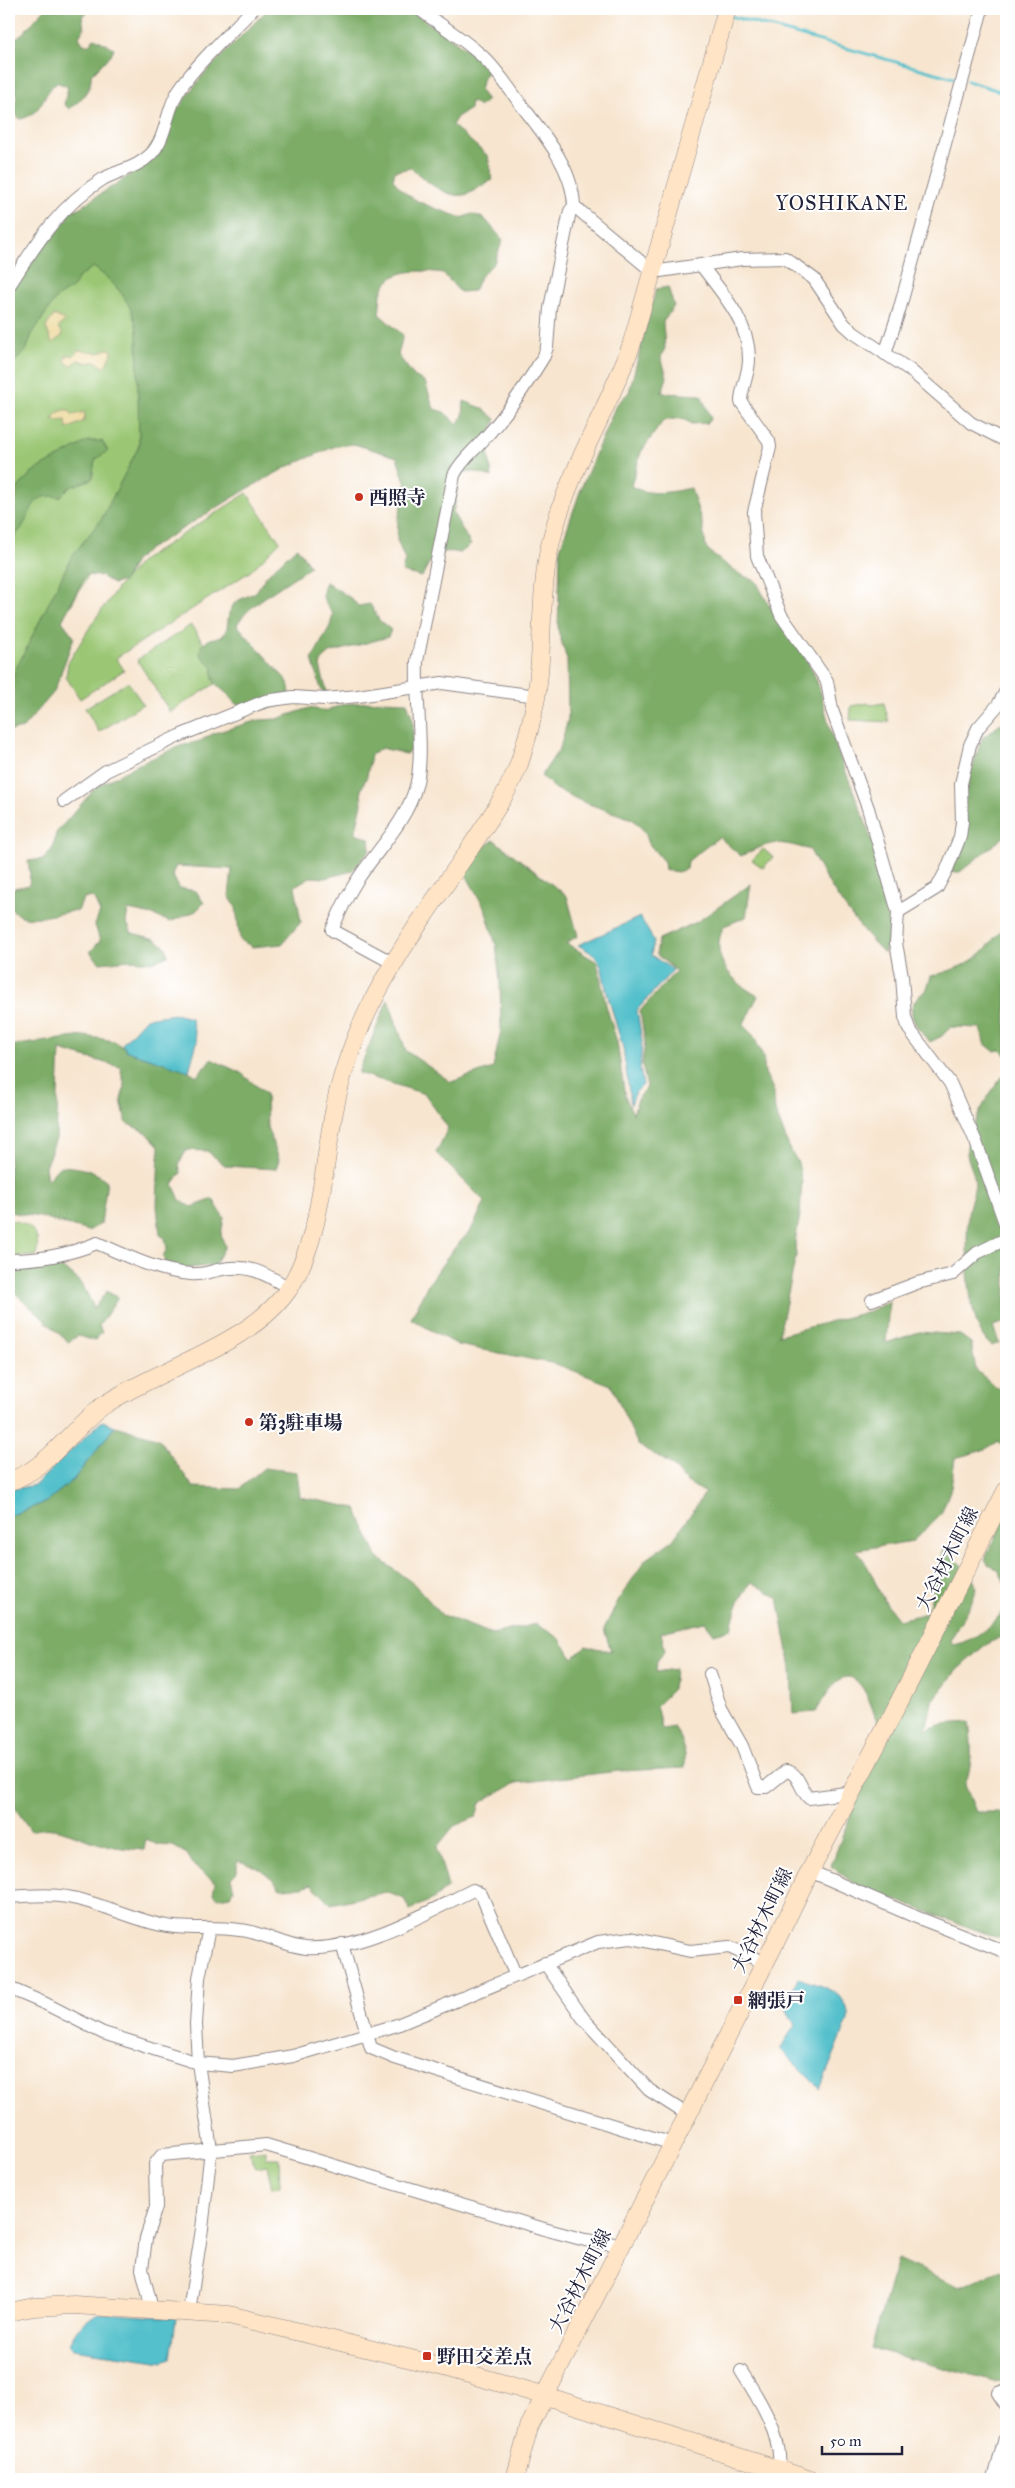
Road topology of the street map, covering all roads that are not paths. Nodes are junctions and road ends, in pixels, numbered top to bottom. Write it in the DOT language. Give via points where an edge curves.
graph roads {
  1 [pos="253,9"];
  2 [pos="419,9"];
  3 [pos="982,9"];
  4 [pos="726,13"];
  5 [pos="574,206"];
  6 [pos="701,265"];
  7 [pos="653,272"];
  8 [pos="9,286"];
  9 [pos="885,354"];
  10 [pos="1006,440"];
  11 [pos="415,686"];
  12 [pos="1006,691"];
  13 [pos="536,696"];
  14 [pos="64,801"];
  15 [pos="898,912"];
  16 [pos="393,963"];
  17 [pos="1006,1226"];
  18 [pos="1006,1239"];
  19 [pos="9,1260"];
  20 [pos="289,1288"];
  21 [pos="872,1300"];
  22 [pos="9,1481"];
  23 [pos="1006,1491"];
  24 [pos="710,1674"];
  25 [pos="852,1792"];
  26 [pos="810,1871"];
  27 [pos="9,1897"];
  28 [pos="209,1928"];
  29 [pos="342,1944"];
  30 [pos="1006,1952"];
  31 [pos="545,1963"];
  32 [pos="765,1963"];
  33 [pos="515,1974"];
  34 [pos="9,1988"];
  35 [pos="369,2034"];
  36 [pos="198,2063"];
  37 [pos="688,2115"];
  38 [pos="673,2144"];
  39 [pos="210,2150"];
  40 [pos="622,2245"];
  41 [pos="152,2309"];
  42 [pos="189,2311"];
  43 [pos="9,2312"];
  44 [pos="741,2371"];
  45 [pos="1006,2390"];
  46 [pos="546,2396"];
  47 [pos="1006,2406"];
  48 [pos="1006,2434"];
  49 [pos="778,2470"];
  50 [pos="515,2479"];
  51 [pos="808,2479"];
  52 [pos="994,2479"];
  1 -- 8 [label="street" via="183,84 169,109 159,143 152,154 104,179 67,205 42,235"];
  2 -- 5 [label="street" via="467,44 498,73 563,166"];
  3 -- 9 [label="street" via="900,311"];
  4 -- 7 [label="street"];
  5 -- 7 [label="street"];
  5 -- 11 [label="street" via="570,211 550,308 544,356 504,414 461,460 454,474 417,660"];
  6 -- 7 [label="street"];
  6 -- 9 [label="street" via="742,259 785,258 814,279 844,324"];
  6 -- 15 [label="street" via="732,307 746,336 749,363 741,402 769,440 754,512 757,556 782,615 827,681 832,710 868,808"];
  7 -- 13 [label="street" via="618,382 560,509 543,589"];
  9 -- 10 [label="street" via="910,370 971,423"];
  11 -- 13 [label="street" via="442,683"];
  11 -- 14 [label="street" via="358,696 293,697 259,703 106,771"];
  11 -- 16 [label="street" via="419,763 413,795 344,902 332,930"];
  12 -- 15 [label="street" via="978,728 970,745 960,784 960,837 947,869 937,888"];
  13 -- 16 [label="street" via="529,733 507,789"];
  15 -- 17 [label="street" via="896,943 905,1017 910,1029 950,1083"];
  16 -- 20 [label="street" via="366,1015 345,1069 334,1109 317,1214 301,1266"];
  18 -- 21 [label="street" via="977,1253 953,1274"];
  19 -- 20 [label="street" via="71,1254 97,1243 143,1263 190,1274 245,1268 258,1270"];
  20 -- 22 [label="street" via="240,1334 103,1406 42,1463 24,1476"];
  23 -- 25 [label="street, 大谷材木町線"];
  24 -- 25 [label="street" via="721,1709 742,1746 758,1787 766,1788 786,1771 792,1771 809,1798"];
  25 -- 26 [label="street, 大谷材木町線"];
  26 -- 30 [label="street"];
  26 -- 32 [label="street, 大谷材木町線"];
  27 -- 28 [label="street" via="52,1895 76,1898 155,1924"];
  28 -- 29 [label="street" via="249,1931 306,1948"];
  28 -- 36 [label="street" via="199,1978"];
  29 -- 33 [label="street" via="408,1922 473,1890 481,1894"];
  29 -- 35 [label="street"];
  31 -- 32 [label="street" via="598,1942 632,1938 681,1950 729,1947"];
  31 -- 33 [label="street"];
  31 -- 37 [label="street" via="583,2018 650,2090"];
  32 -- 37 [label="street, 大谷材木町線"];
  33 -- 35 [label="street"];
  34 -- 36 [label="street" via="103,2033"];
  35 -- 36 [label="street" via="265,2061 233,2066"];
  35 -- 38 [label="street" via="371,2048 395,2058"];
  36 -- 39 [label="street"];
  37 -- 38 [label="street, 大谷材木町線"];
  38 -- 40 [label="street, 大谷材木町線"];
  39 -- 40 [label="street" via="266,2145 552,2231"];
  39 -- 41 [label="street" via="162,2155 155,2164 156,2207 146,2238 142,2269"];
  39 -- 42 [label="street"];
  40 -- 46 [label="street, 大谷材木町線"];
  41 -- 42 [label="street"];
  41 -- 43 [label="street" via="74,2305"];
  42 -- 46 [label="street" via="229,2315 448,2368"];
  44 -- 49 [label="street" via="772,2429 780,2463"];
  45 -- 47 [label="street" via="998,2393"];
  46 -- 49 [label="street"];
  46 -- 50 [label="street, 大谷材木町線" via="529,2427"];
  48 -- 52 [label="street"];
  49 -- 51 [label="street"];
}
